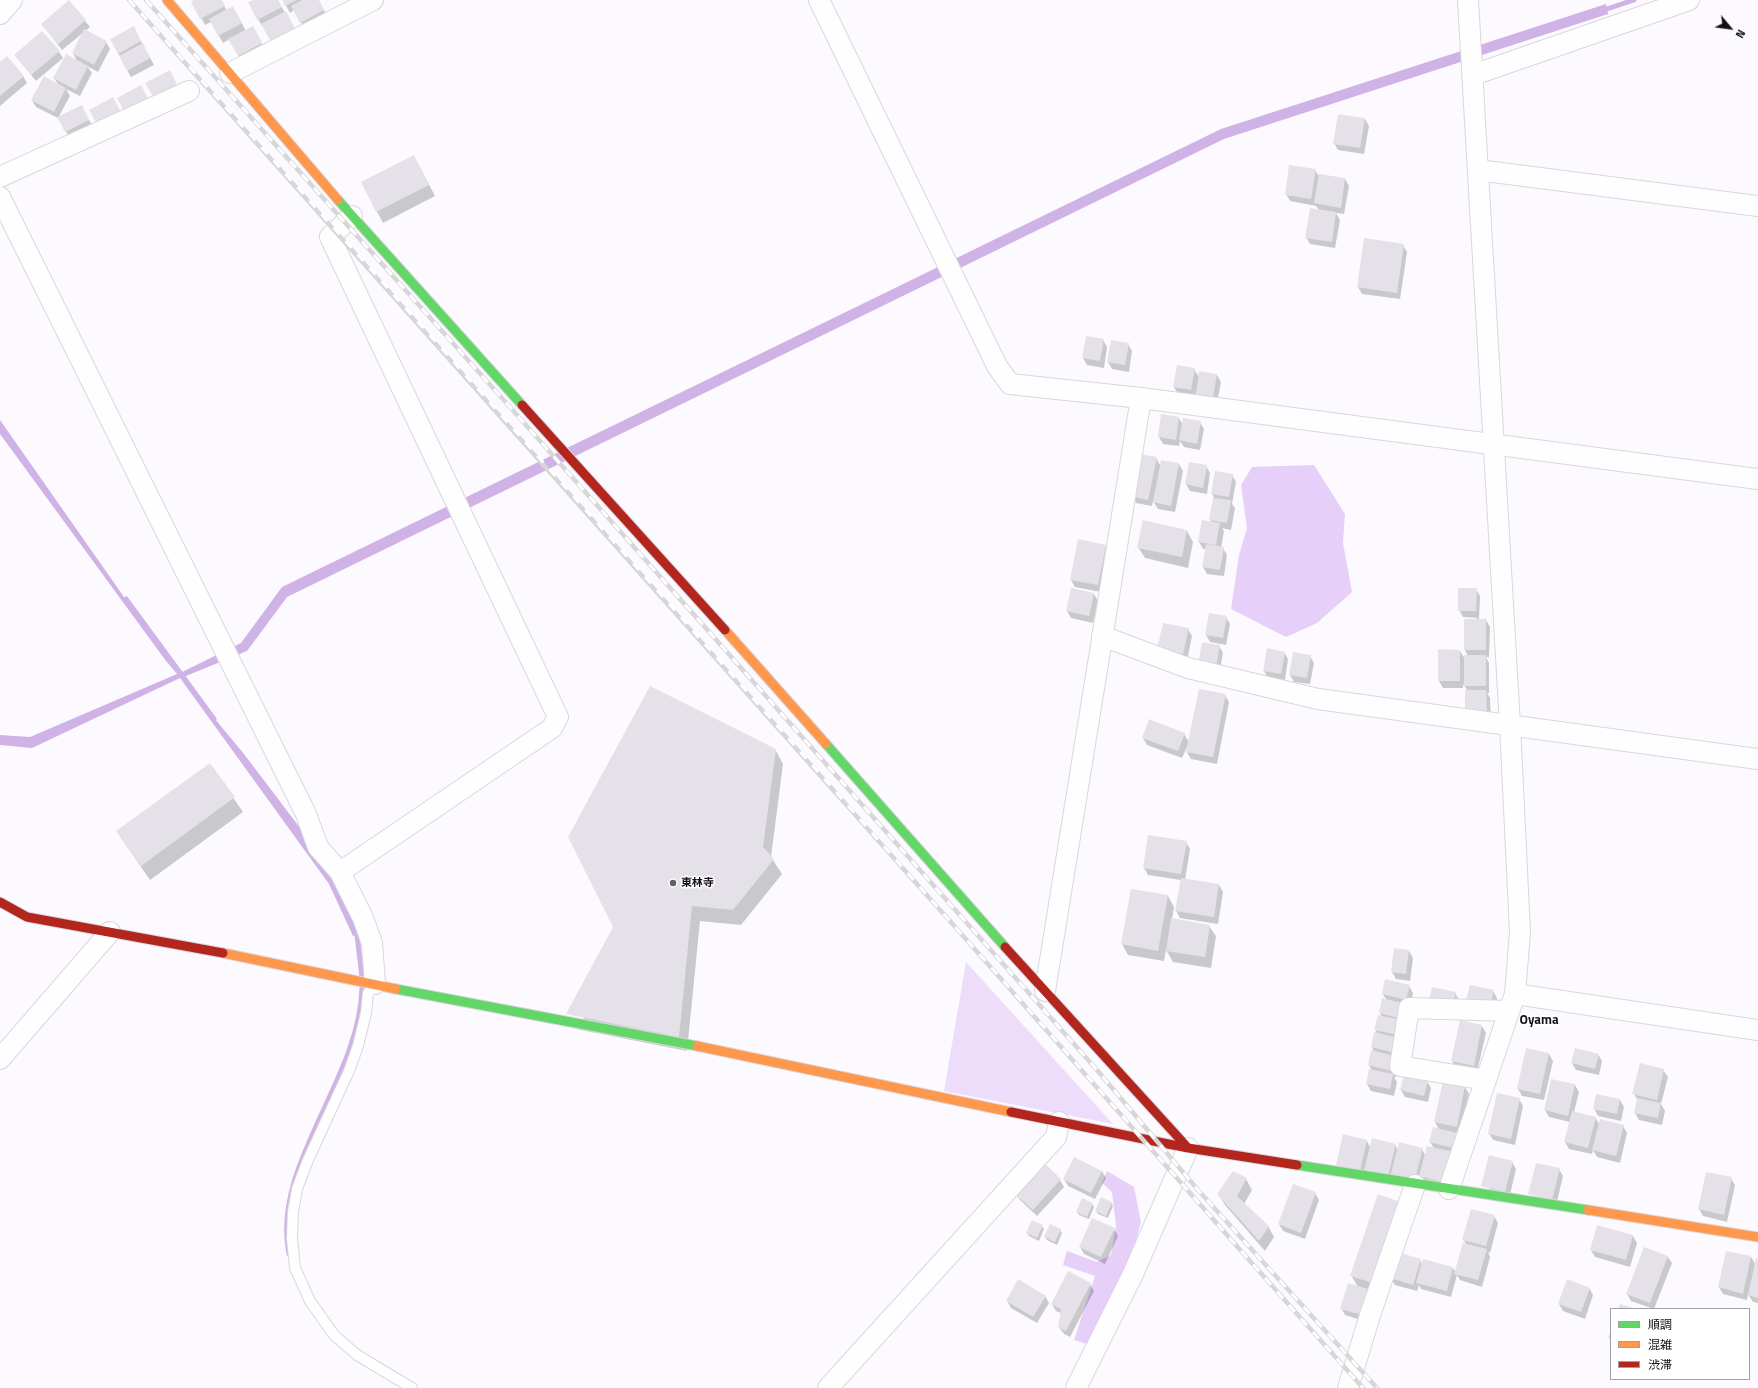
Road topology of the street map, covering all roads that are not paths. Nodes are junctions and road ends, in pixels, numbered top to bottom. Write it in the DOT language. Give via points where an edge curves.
graph roads {
  1 [pos="12,0"];
  2 [pos="167,0"];
  3 [pos="373,0"];
  4 [pos="819,0"];
  5 [pos="1468,0"];
  6 [pos="1689,0"];
  7 [pos="0,14"];
  8 [pos="230,73"];
  9 [pos="1472,75"];
  10 [pos="189,91"];
  11 [pos="1478,170"];
  12 [pos="0,177"];
  13 [pos="0,197"];
  14 [pos="1758,206"];
  15 [pos="352,216"];
  16 [pos="1140,398"];
  17 [pos="1494,444"];
  18 [pos="1758,479"];
  19 [pos="1102,636"];
  20 [pos="1510,725"];
  21 [pos="1758,759"];
  22 [pos="340,872"];
  23 [pos="0,902"];
  24 [pos="110,932"];
  25 [pos="375,984"];
  26 [pos="1045,991"];
  27 [pos="1512,1003"];
  28 [pos="1758,1030"];
  29 [pos="0,1059"];
  30 [pos="1486,1080"];
  31 [pos="1059,1122"];
  32 [pos="1188,1148"];
  33 [pos="1415,1185"];
  34 [pos="1448,1189"];
  35 [pos="1758,1237"];
  36 [pos="412,1388"];
  37 [pos="828,1388"];
  38 [pos="1076,1388"];
  39 [pos="1348,1388"];
  1 -- 7 [label="street"];
  2 -- 8 [label="street"];
  3 -- 8 [label="street"];
  4 -- 16 [label="street" via="997,366 1010,384"];
  5 -- 9 [label="street"];
  6 -- 9 [label="street"];
  8 -- 15 [label="street"];
  9 -- 11 [label="street"];
  10 -- 12 [label="street"];
  11 -- 14 [label="street"];
  11 -- 17 [label="street"];
  13 -- 22 [label="street" via="306,814 318,847"];
  15 -- 22 [label="street" via="330,237 558,717 552,728"];
  15 -- 26 [label="street" via="731,636"];
  16 -- 17 [label="street"];
  16 -- 19 [label="street"];
  17 -- 18 [label="street"];
  17 -- 20 [label="street"];
  19 -- 20 [label="street" via="1188,668 1318,699"];
  19 -- 26 [label="street"];
  20 -- 21 [label="street"];
  20 -- 27 [label="street" via="1520,932"];
  22 -- 25 [label="street" via="363,918 372,943"];
  23 -- 24 [label="street" via="27,916"];
  24 -- 25 [label="street"];
  24 -- 29 [label="street"];
  25 -- 31 [label="street" via="749,1056"];
  25 -- 36 [label="lane" via="368,993 358,1046 349,1070 297,1189 292,1238 296,1268 310,1302 334,1335 357,1354"];
  26 -- 32 [label="street"];
  27 -- 28 [label="street"];
  27 -- 30 [label="street"];
  27 -- 30 [label="street" via="1409,1008 1400,1066"];
  30 -- 34 [label="street"];
  31 -- 32 [label="street"];
  31 -- 37 [label="street" via="1056,1137"];
  32 -- 33 [label="street"];
  32 -- 38 [label="street" via="1133,1274"];
  33 -- 34 [label="street"];
  33 -- 39 [label="street"];
  34 -- 35 [label="street"];
}
